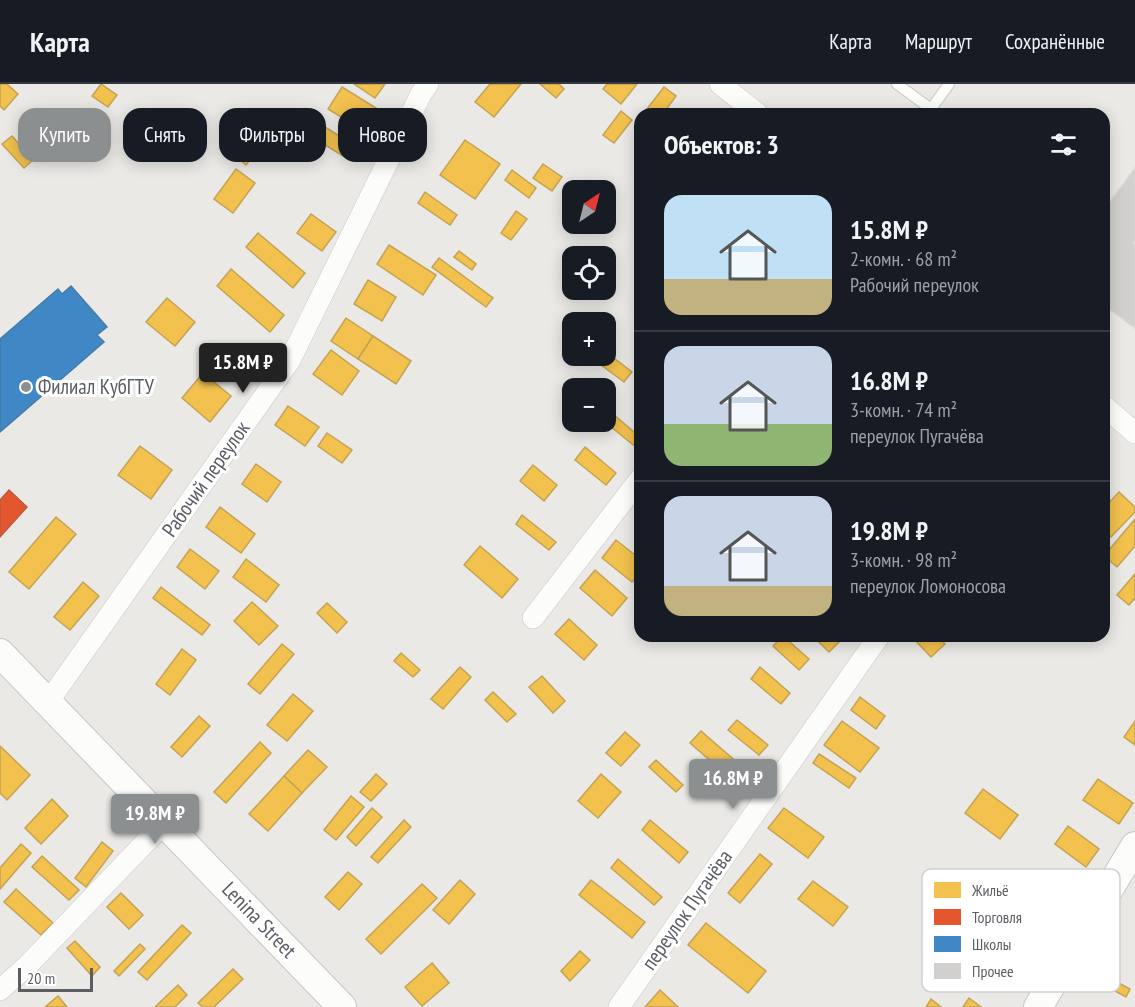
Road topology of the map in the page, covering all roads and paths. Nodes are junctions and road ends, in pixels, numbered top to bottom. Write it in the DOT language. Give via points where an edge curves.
graph roads {
  1 [pos="428,84"];
  2 [pos="720,84"];
  3 [pos="897,84"];
  4 [pos="949,84"];
  5 [pos="750,108"];
  6 [pos="930,108"];
  7 [pos="932,108"];
  8 [pos="1110,411"];
  9 [pos="1135,433"];
  10 [pos="634,487"];
  11 [pos="532,618"];
  12 [pos="875,642"];
  13 [pos="0,653"];
  14 [pos="48,702"];
  15 [pos="165,822"];
  16 [pos="1135,846"];
  17 [pos="1120,871"];
  18 [pos="0,990"];
  19 [pos="1047,992"];
  20 [pos="342,1007"];
  21 [pos="619,1007"];
  22 [pos="1038,1007"];
  1 -- 14 [label="street, Рабочий переулок" via="290,360"];
  2 -- 5 [label="street"];
  3 -- 6 [label="lane"];
  4 -- 7 [label="lane"];
  8 -- 9 [label="street"];
  10 -- 11 [label="street"];
  12 -- 21 [label="street, переулок Пугачёва"];
  13 -- 14 [label="main road, Lenina Street"];
  14 -- 15 [label="main road, Lenina Street"];
  15 -- 18 [label="street"];
  15 -- 20 [label="main road, Lenina Street"];
  16 -- 17 [label="main road"];
  19 -- 22 [label="main road"];
}
